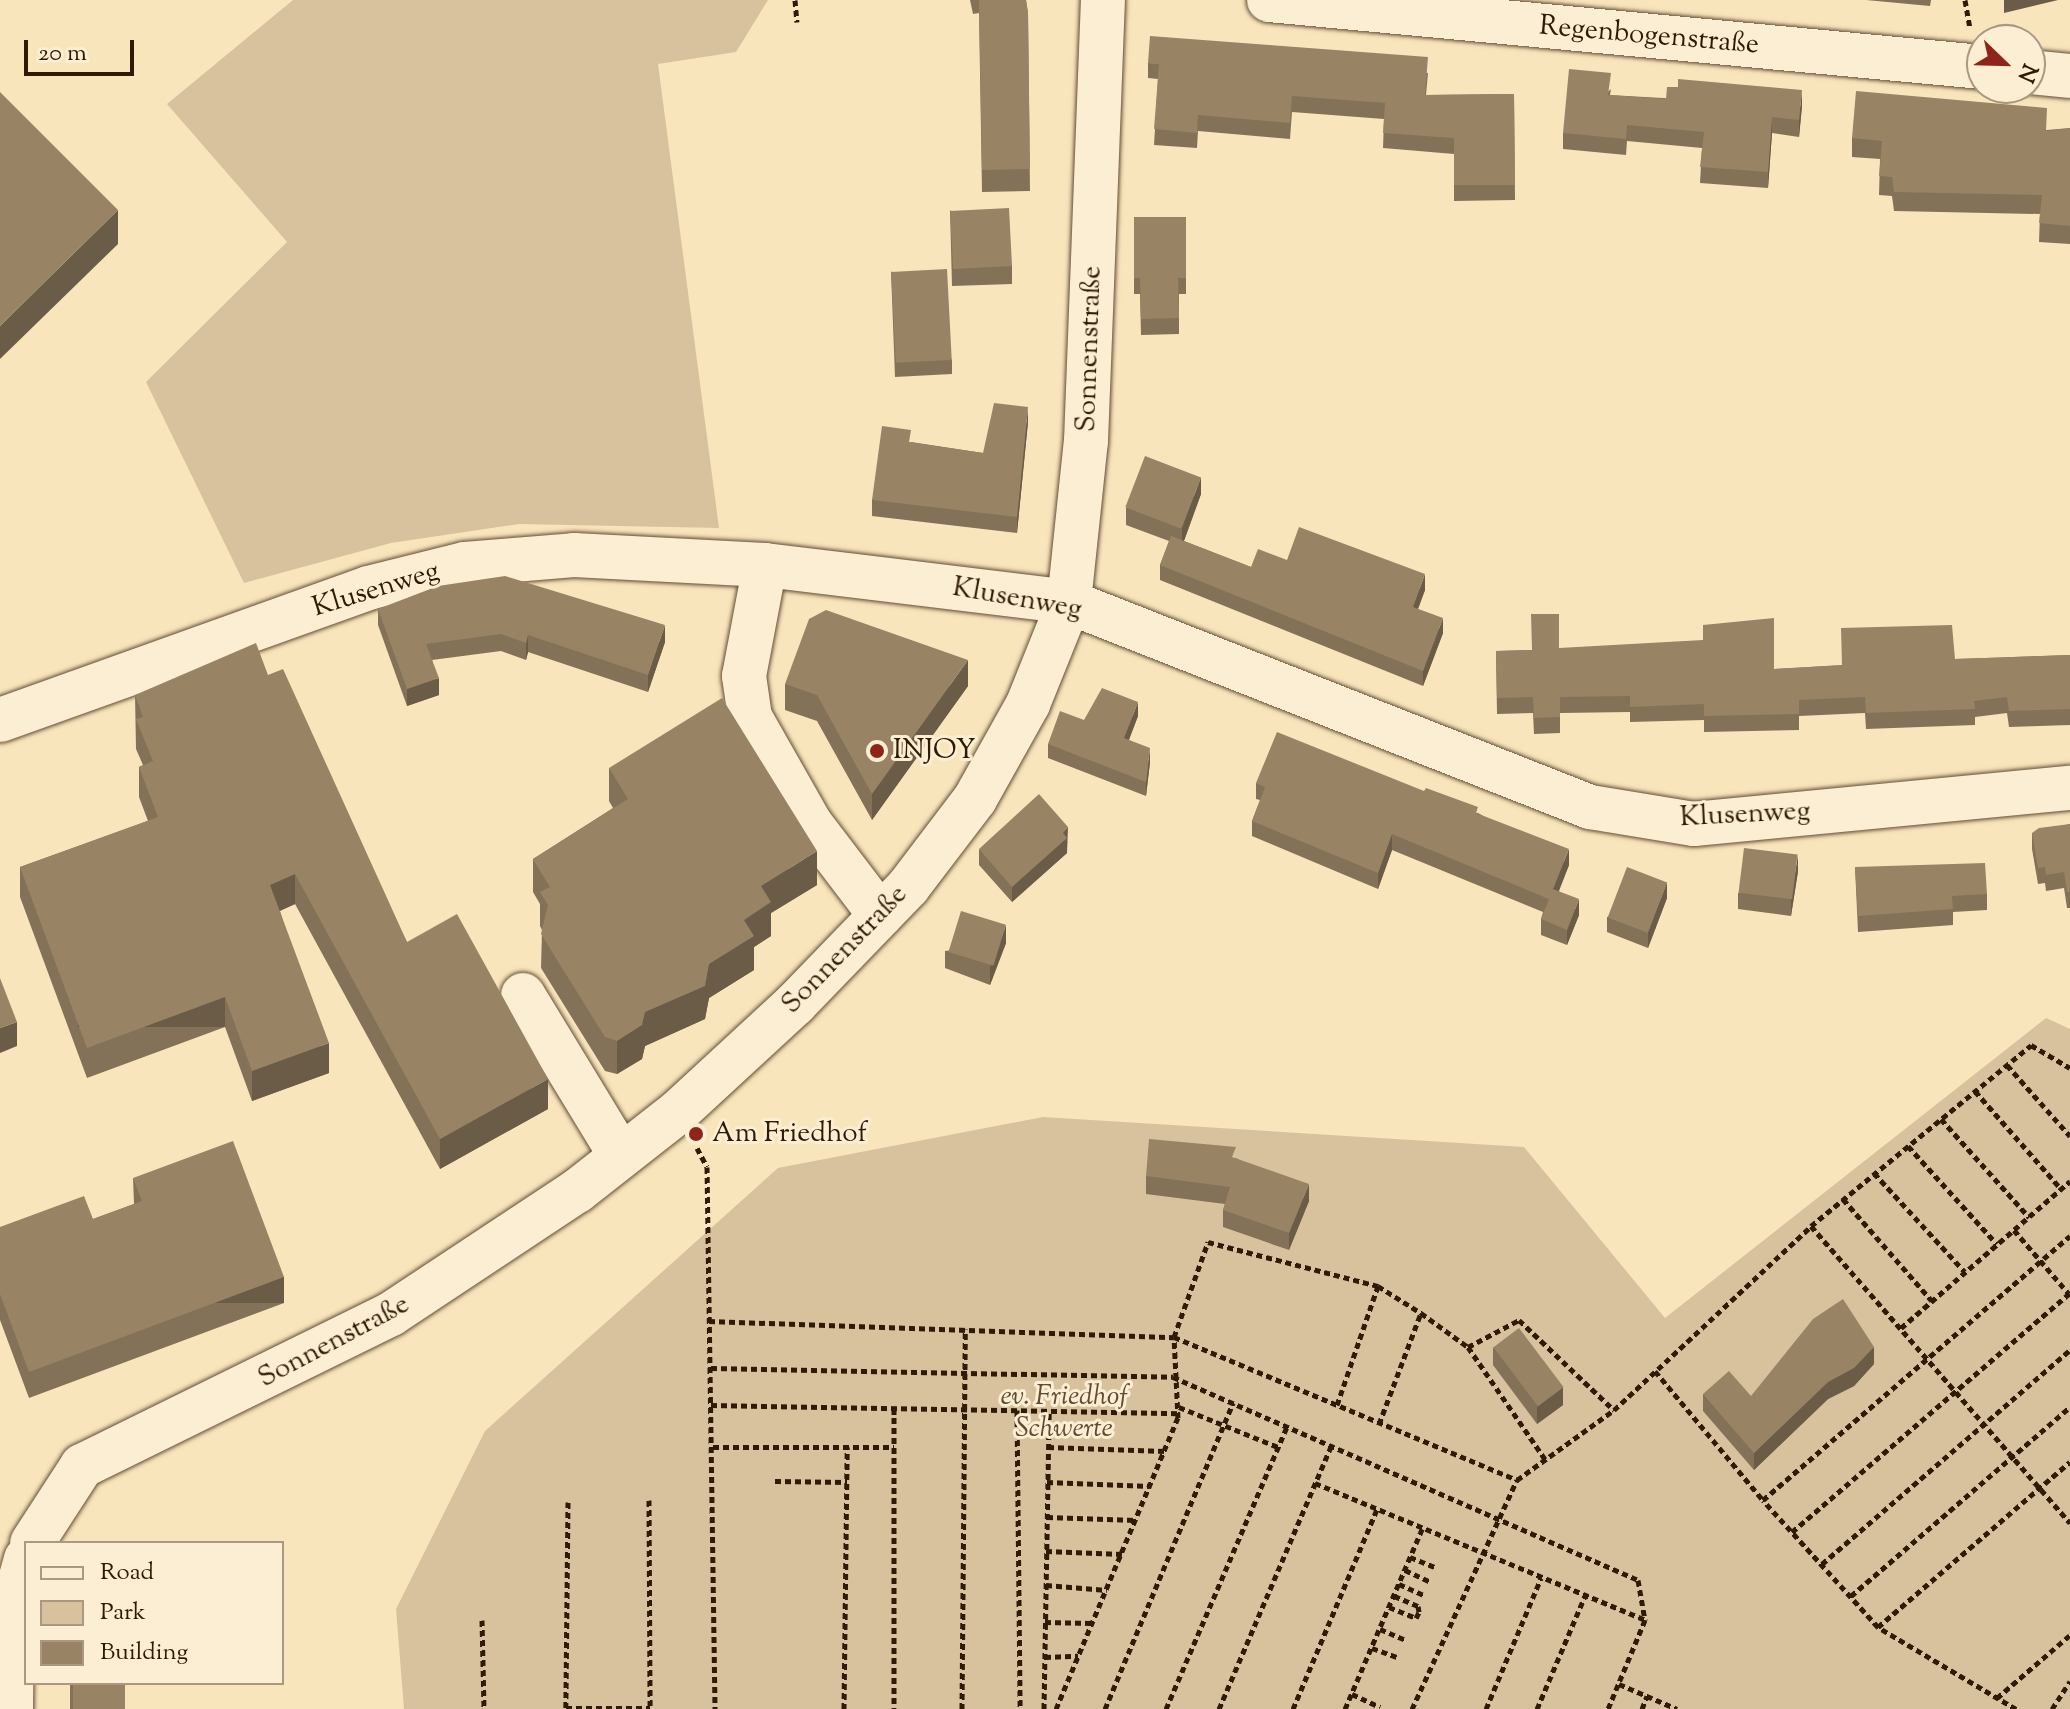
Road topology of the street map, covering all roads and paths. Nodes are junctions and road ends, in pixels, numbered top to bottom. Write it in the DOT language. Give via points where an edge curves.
graph roads {
  1 [pos="795,0"];
  2 [pos="1103,0"];
  3 [pos="1269,0"];
  4 [pos="797,22"];
  5 [pos="1966,65"];
  6 [pos="2046,74"];
  7 [pos="2070,76"];
  8 [pos="765,565"];
  9 [pos="1069,602"];
  10 [pos="0,720"];
  11 [pos="2070,788"];
  12 [pos="880,915"];
  13 [pos="523,995"];
  14 [pos="2006,1065"];
  15 [pos="2070,1068"];
  16 [pos="1975,1091"];
  17 [pos="679,1111"];
  18 [pos="1941,1119"];
  19 [pos="2070,1136"];
  20 [pos="1908,1146"];
  21 [pos="621,1156"];
  22 [pos="1874,1173"];
  23 [pos="2070,1181"];
  24 [pos="2061,1189"];
  25 [pos="1843,1199"];
  26 [pos="2029,1217"];
  27 [pos="1811,1226"];
  28 [pos="2014,1230"];
  29 [pos="2070,1236"];
  30 [pos="1997,1244"];
  31 [pos="2040,1261"];
  32 [pos="1965,1272"];
  33 [pos="1378,1286"];
  34 [pos="2070,1294"];
  35 [pos="1932,1301"];
  36 [pos="1421,1313"];
  37 [pos="709,1321"];
  38 [pos="1901,1328"];
  39 [pos="965,1329"];
  40 [pos="1174,1337"];
  41 [pos="1468,1347"];
  42 [pos="2070,1350"];
  43 [pos="1927,1359"];
  44 [pos="711,1368"];
  45 [pos="1655,1371"];
  46 [pos="965,1373"];
  47 [pos="1173,1377"];
  48 [pos="1955,1390"];
  49 [pos="1233,1403"];
  50 [pos="711,1405"];
  51 [pos="1337,1405"];
  52 [pos="2070,1407"];
  53 [pos="894,1408"];
  54 [pos="965,1409"];
  55 [pos="1017,1410"];
  56 [pos="1179,1410"];
  57 [pos="1614,1410"];
  58 [pos="1049,1411"];
  59 [pos="1379,1424"];
  60 [pos="1984,1424"];
  61 [pos="1224,1425"];
  62 [pos="1287,1427"];
  63 [pos="1331,1446"];
  64 [pos="713,1447"];
  65 [pos="847,1447"];
  66 [pos="894,1447"];
  67 [pos="1048,1447"];
  68 [pos="1278,1447"];
  69 [pos="1165,1451"];
  70 [pos="2012,1457"];
  71 [pos="1545,1459"];
  72 [pos="2070,1462"];
  73 [pos="1517,1480"];
  74 [pos="775,1481"];
  75 [pos="847,1482"];
  76 [pos="1047,1482"];
  77 [pos="1315,1483"];
  78 [pos="1150,1486"];
  79 [pos="2039,1488"];
  80 [pos="649,1500"];
  81 [pos="1763,1500"];
  82 [pos="568,1502"];
  83 [pos="1377,1509"];
  84 [pos="1047,1517"];
  85 [pos="1497,1518"];
  86 [pos="1136,1520"];
  87 [pos="2069,1520"];
  88 [pos="1422,1529"];
  89 [pos="1792,1532"];
  90 [pos="33,1541"];
  91 [pos="1046,1551"];
  92 [pos="1479,1553"];
  93 [pos="1122,1554"];
  94 [pos="1410,1557"];
  95 [pos="1822,1564"];
  96 [pos="24,1566"];
  97 [pos="1437,1568"];
  98 [pos="1405,1570"];
  99 [pos="1541,1578"];
  100 [pos="1431,1582"];
  101 [pos="1399,1584"];
  102 [pos="1046,1585"];
  103 [pos="1107,1590"];
  104 [pos="1424,1595"];
  105 [pos="1585,1595"];
  106 [pos="1394,1596"];
  107 [pos="1851,1596"];
  108 [pos="1389,1607"];
  109 [pos="482,1620"];
  110 [pos="1645,1620"];
  111 [pos="1045,1622"];
  112 [pos="1092,1623"];
  113 [pos="1878,1627"];
  114 [pos="1380,1629"];
  115 [pos="2070,1635"];
  116 [pos="1406,1640"];
  117 [pos="1372,1648"];
  118 [pos="1078,1656"];
  119 [pos="1045,1657"];
  120 [pos="1399,1658"];
  121 [pos="2070,1681"];
  122 [pos="1619,1684"];
  123 [pos="1352,1694"];
  124 [pos="1647,1696"];
  125 [pos="1997,1698"];
  126 [pos="1380,1707"];
  127 [pos="566,1708"];
  128 [pos="650,1708"];
  129 [pos="1348,1708"];
  130 [pos="11,1709"];
  131 [pos="484,1709"];
  132 [pos="715,1709"];
  133 [pos="844,1709"];
  134 [pos="894,1709"];
  135 [pos="962,1709"];
  136 [pos="1020,1709"];
  137 [pos="1044,1709"];
  138 [pos="1056,1709"];
  139 [pos="1105,1709"];
  140 [pos="1166,1709"];
  141 [pos="1219,1709"];
  142 [pos="1293,1709"];
  143 [pos="1412,1709"];
  144 [pos="1486,1709"];
  145 [pos="1537,1709"];
  146 [pos="1608,1709"];
  147 [pos="1642,1709"];
  148 [pos="1677,1709"];
  149 [pos="2016,1709"];
  150 [pos="2052,1709"];
  1 -- 4 [label="path"];
  2 -- 9 [label="street, Sonnenstraße" via="1086,441"];
  3 -- 5 [label="street, Regenbogenstraße"];
  6 -- 7 [label="street"];
  8 -- 9 [label="street, Klusenweg"];
  8 -- 10 [label="street, Klusenweg" via="574,555 465,564 368,588"];
  8 -- 12 [label="street" via="744,676 750,717 810,823"];
  9 -- 11 [label="street, Klusenweg" via="1590,807 1694,824"];
  9 -- 12 [label="street, Sonnenstraße" via="1028,704 975,799"];
  12 -- 17 [label="street, Sonnenstraße" via="795,1004"];
  13 -- 21 [label="street"];
  14 -- 15 [label="path" via="2031,1045"];
  14 -- 16 [label="path"];
  14 -- 19 [label="path"];
  16 -- 18 [label="path"];
  16 -- 24 [label="path"];
  17 -- 21 [label="street, Sonnenstraße"];
  17 -- 37 [label="path" via="707,1167"];
  18 -- 20 [label="path"];
  18 -- 26 [label="path"];
  20 -- 22 [label="path"];
  20 -- 30 [label="path"];
  21 -- 90 [label="street, Sonnenstraße" via="391,1314 82,1466"];
  22 -- 25 [label="path"];
  22 -- 32 [label="path"];
  23 -- 24 [label="path"];
  24 -- 26 [label="path"];
  25 -- 27 [label="path"];
  25 -- 35 [label="path"];
  26 -- 28 [label="path"];
  27 -- 38 [label="path"];
  27 -- 45 [label="path"];
  28 -- 30 [label="path"];
  28 -- 31 [label="path"];
  29 -- 31 [label="path"];
  30 -- 32 [label="path"];
  31 -- 34 [label="path"];
  31 -- 43 [label="path"];
  32 -- 35 [label="path"];
  33 -- 36 [label="path"];
  33 -- 40 [label="path" via="1208,1242"];
  33 -- 51 [label="path"];
  34 -- 48 [label="path"];
  35 -- 38 [label="path"];
  36 -- 41 [label="path"];
  36 -- 59 [label="path"];
  37 -- 39 [label="path"];
  37 -- 44 [label="path"];
  38 -- 43 [label="path"];
  39 -- 40 [label="path"];
  39 -- 46 [label="path"];
  40 -- 47 [label="path"];
  40 -- 51 [label="path"];
  41 -- 57 [label="path" via="1519,1320"];
  41 -- 71 [label="path"];
  42 -- 60 [label="path"];
  43 -- 48 [label="path"];
  43 -- 81 [label="path"];
  44 -- 46 [label="path"];
  44 -- 50 [label="path"];
  45 -- 57 [label="path"];
  45 -- 81 [label="path"];
  46 -- 47 [label="path"];
  46 -- 54 [label="path"];
  47 -- 49 [label="path"];
  47 -- 56 [label="path"];
  48 -- 60 [label="path"];
  48 -- 89 [label="path"];
  49 -- 61 [label="path"];
  49 -- 62 [label="path"];
  50 -- 53 [label="path"];
  50 -- 64 [label="path"];
  51 -- 59 [label="path"];
  52 -- 70 [label="path"];
  53 -- 54 [label="path"];
  53 -- 66 [label="path"];
  54 -- 55 [label="path"];
  54 -- 135 [label="path"];
  55 -- 58 [label="path"];
  55 -- 136 [label="path"];
  56 -- 58 [label="path"];
  56 -- 61 [label="path"];
  56 -- 69 [label="path"];
  57 -- 71 [label="path"];
  58 -- 67 [label="path"];
  59 -- 73 [label="path"];
  60 -- 70 [label="path"];
  60 -- 95 [label="path"];
  61 -- 68 [label="path"];
  61 -- 139 [label="path"];
  62 -- 63 [label="path"];
  62 -- 68 [label="path"];
  63 -- 77 [label="path"];
  63 -- 85 [label="path"];
  64 -- 65 [label="path"];
  64 -- 132 [label="path"];
  65 -- 66 [label="path"];
  65 -- 75 [label="path"];
  66 -- 134 [label="path"];
  67 -- 69 [label="path"];
  67 -- 76 [label="path"];
  68 -- 140 [label="path"];
  69 -- 78 [label="path"];
  70 -- 79 [label="path"];
  70 -- 107 [label="path"];
  71 -- 73 [label="path"];
  72 -- 79 [label="path"];
  73 -- 85 [label="path"];
  74 -- 75 [label="path"];
  75 -- 133 [label="path"];
  76 -- 78 [label="path"];
  76 -- 84 [label="path"];
  77 -- 83 [label="path"];
  77 -- 141 [label="path"];
  78 -- 86 [label="path"];
  79 -- 87 [label="path"];
  79 -- 113 [label="path"];
  80 -- 128 [label="path"];
  81 -- 89 [label="path"];
  82 -- 127 [label="path"];
  83 -- 88 [label="path"];
  83 -- 142 [label="path"];
  84 -- 86 [label="path"];
  84 -- 91 [label="path"];
  85 -- 92 [label="path"];
  85 -- 110 [label="path" via="1638,1580"];
  86 -- 93 [label="path"];
  88 -- 92 [label="path"];
  88 -- 94 [label="path"];
  89 -- 95 [label="path"];
  91 -- 93 [label="path"];
  91 -- 102 [label="path"];
  92 -- 99 [label="path"];
  92 -- 143 [label="path"];
  93 -- 103 [label="path"];
  94 -- 97 [label="path"];
  94 -- 98 [label="path"];
  95 -- 107 [label="path"];
  96 -- 130 [label="street" via="12,1609"];
  98 -- 100 [label="path"];
  98 -- 101 [label="path"];
  99 -- 105 [label="path"];
  99 -- 144 [label="path"];
  101 -- 104 [label="path"];
  101 -- 106 [label="path"];
  102 -- 103 [label="path"];
  102 -- 111 [label="path"];
  103 -- 112 [label="path"];
  105 -- 110 [label="path"];
  105 -- 145 [label="path"];
  106 -- 108 [label="path"];
  106 -- 108 [label="path" via="1418,1606 1419,1612 1416,1618"];
  107 -- 113 [label="path"];
  108 -- 114 [label="path"];
  109 -- 131 [label="path"];
  110 -- 122 [label="path"];
  111 -- 112 [label="path"];
  111 -- 119 [label="path"];
  112 -- 118 [label="path"];
  113 -- 125 [label="path"];
  114 -- 116 [label="path"];
  114 -- 117 [label="path"];
  115 -- 125 [label="path"];
  117 -- 120 [label="path"];
  117 -- 123 [label="path"];
  118 -- 119 [label="path"];
  118 -- 138 [label="path"];
  119 -- 137 [label="path"];
  121 -- 150 [label="path"];
  122 -- 124 [label="path"];
  122 -- 146 [label="path"];
  123 -- 126 [label="path"];
  123 -- 129 [label="path"];
  124 -- 147 [label="path"];
  124 -- 148 [label="path"];
  125 -- 149 [label="path"];
  127 -- 128 [label="path"];
}
